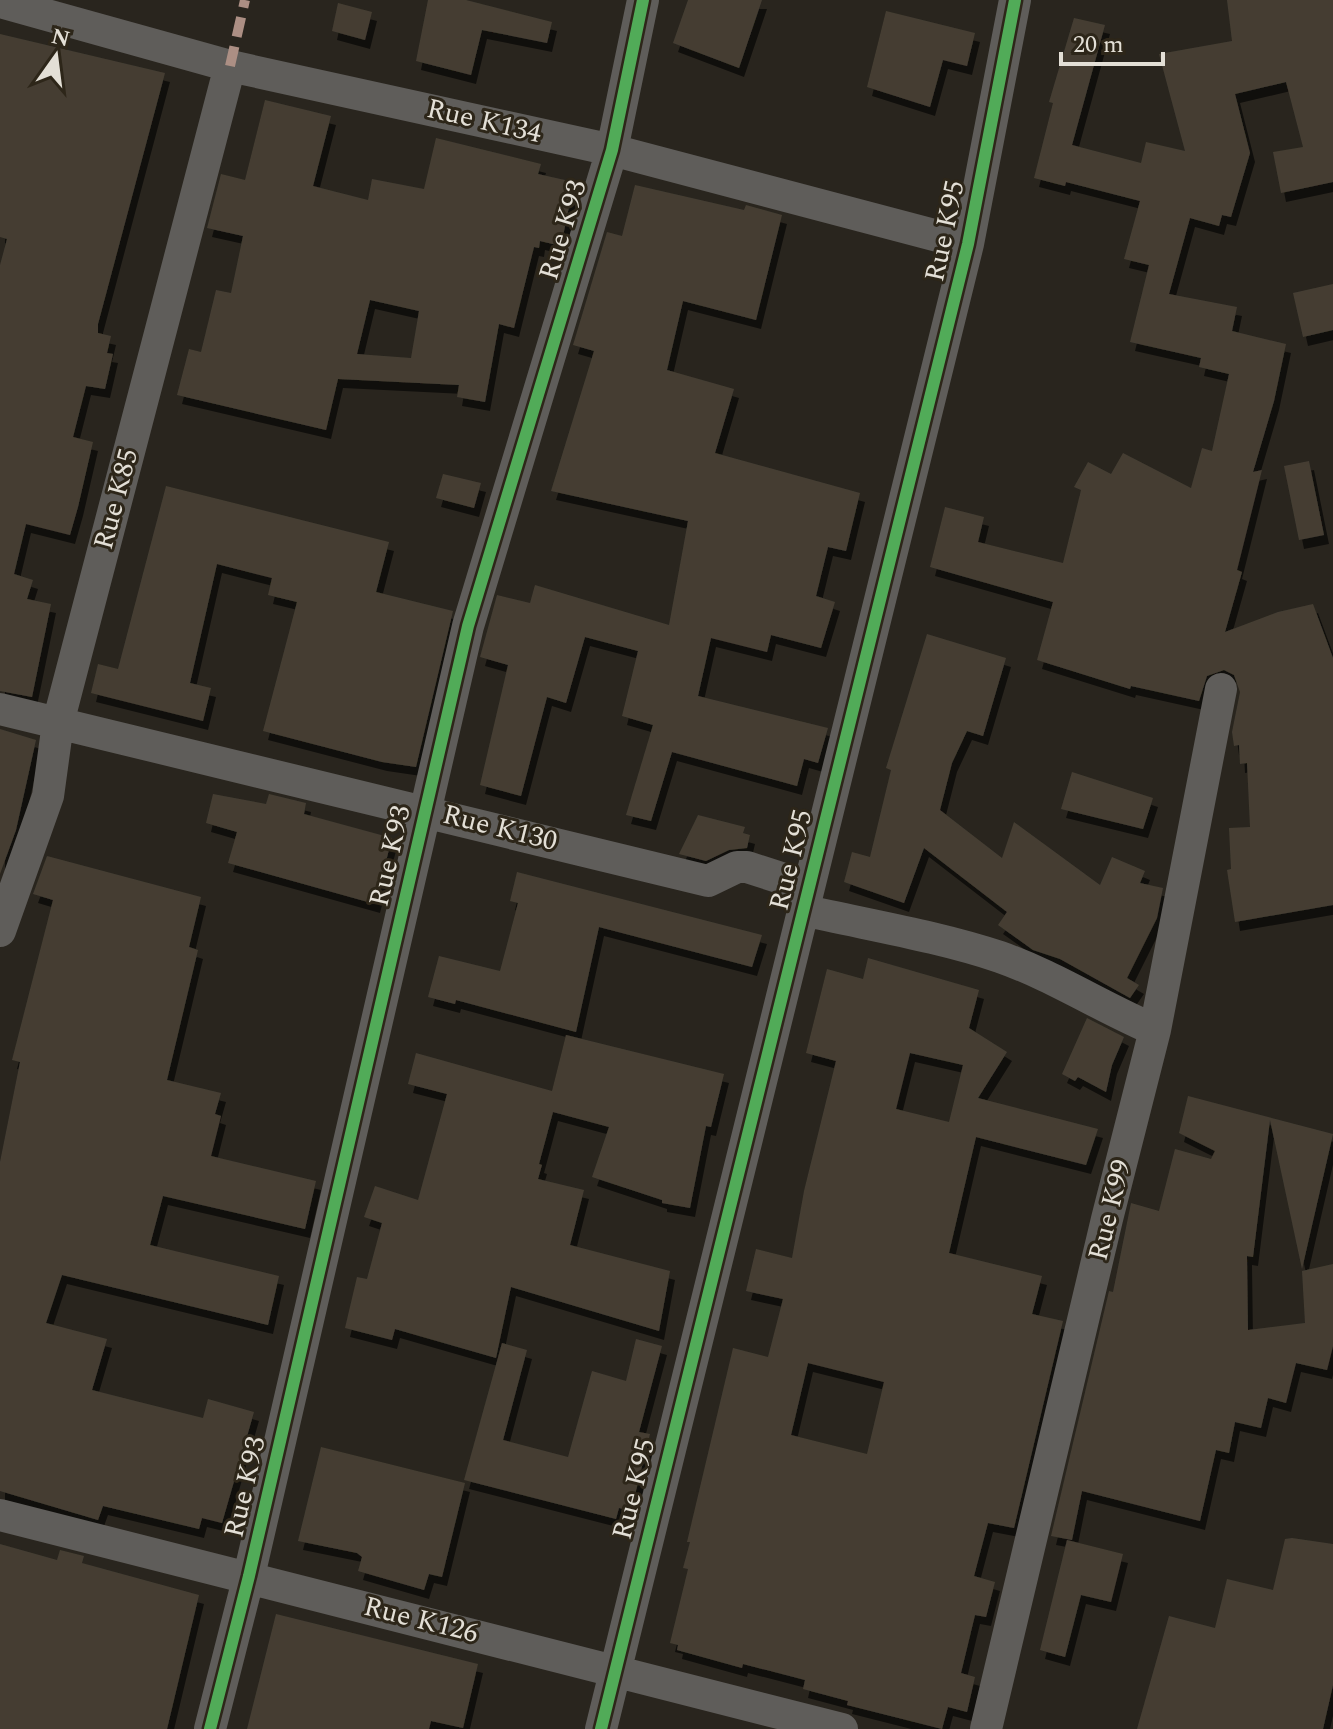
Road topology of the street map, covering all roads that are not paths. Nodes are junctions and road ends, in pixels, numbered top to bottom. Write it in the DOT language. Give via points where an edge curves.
graph roads {
  1 [pos="643,0"];
  2 [pos="1015,0"];
  3 [pos="0,2"];
  4 [pos="230,66"];
  5 [pos="612,150"];
  6 [pos="968,244"];
  7 [pos="1221,689"];
  8 [pos="0,709"];
  9 [pos="58,723"];
  10 [pos="425,810"];
  11 [pos="806,899"];
  12 [pos="0,931"];
  13 [pos="1155,1030"];
  14 [pos="0,1515"];
  15 [pos="249,1576"];
  16 [pos="614,1669"];
  17 [pos="210,1729"];
  18 [pos="601,1729"];
  19 [pos="842,1729"];
  20 [pos="986,1729"];
  1 -- 5 [label="street, Rue K93"];
  2 -- 6 [label="street, Rue K95"];
  3 -- 4 [label="street, Rue K134"];
  4 -- 5 [label="street, Rue K134"];
  4 -- 9 [label="street, Rue K85"];
  5 -- 6 [label="street, Rue K134"];
  5 -- 10 [label="street, Rue K93" via="472,614"];
  6 -- 11 [label="street, Rue K95"];
  7 -- 13 [label="street, Rue K99"];
  8 -- 9 [label="street, Rue K130"];
  9 -- 10 [label="street, Rue K130"];
  9 -- 12 [label="street, Rue K85" via="45,805"];
  10 -- 11 [label="street, Rue K130" via="708,881 747,867"];
  10 -- 15 [label="street, Rue K93"];
  11 -- 13 [label="street, Rue K130" via="1037,971 1098,1006"];
  11 -- 16 [label="street, Rue K95"];
  13 -- 20 [label="street, Rue K99"];
  14 -- 15 [label="street, Rue K126"];
  15 -- 16 [label="street, Rue K126"];
  15 -- 17 [label="street, Rue K93"];
  16 -- 18 [label="street, Rue K95"];
  16 -- 19 [label="street, Rue K126"];
}
